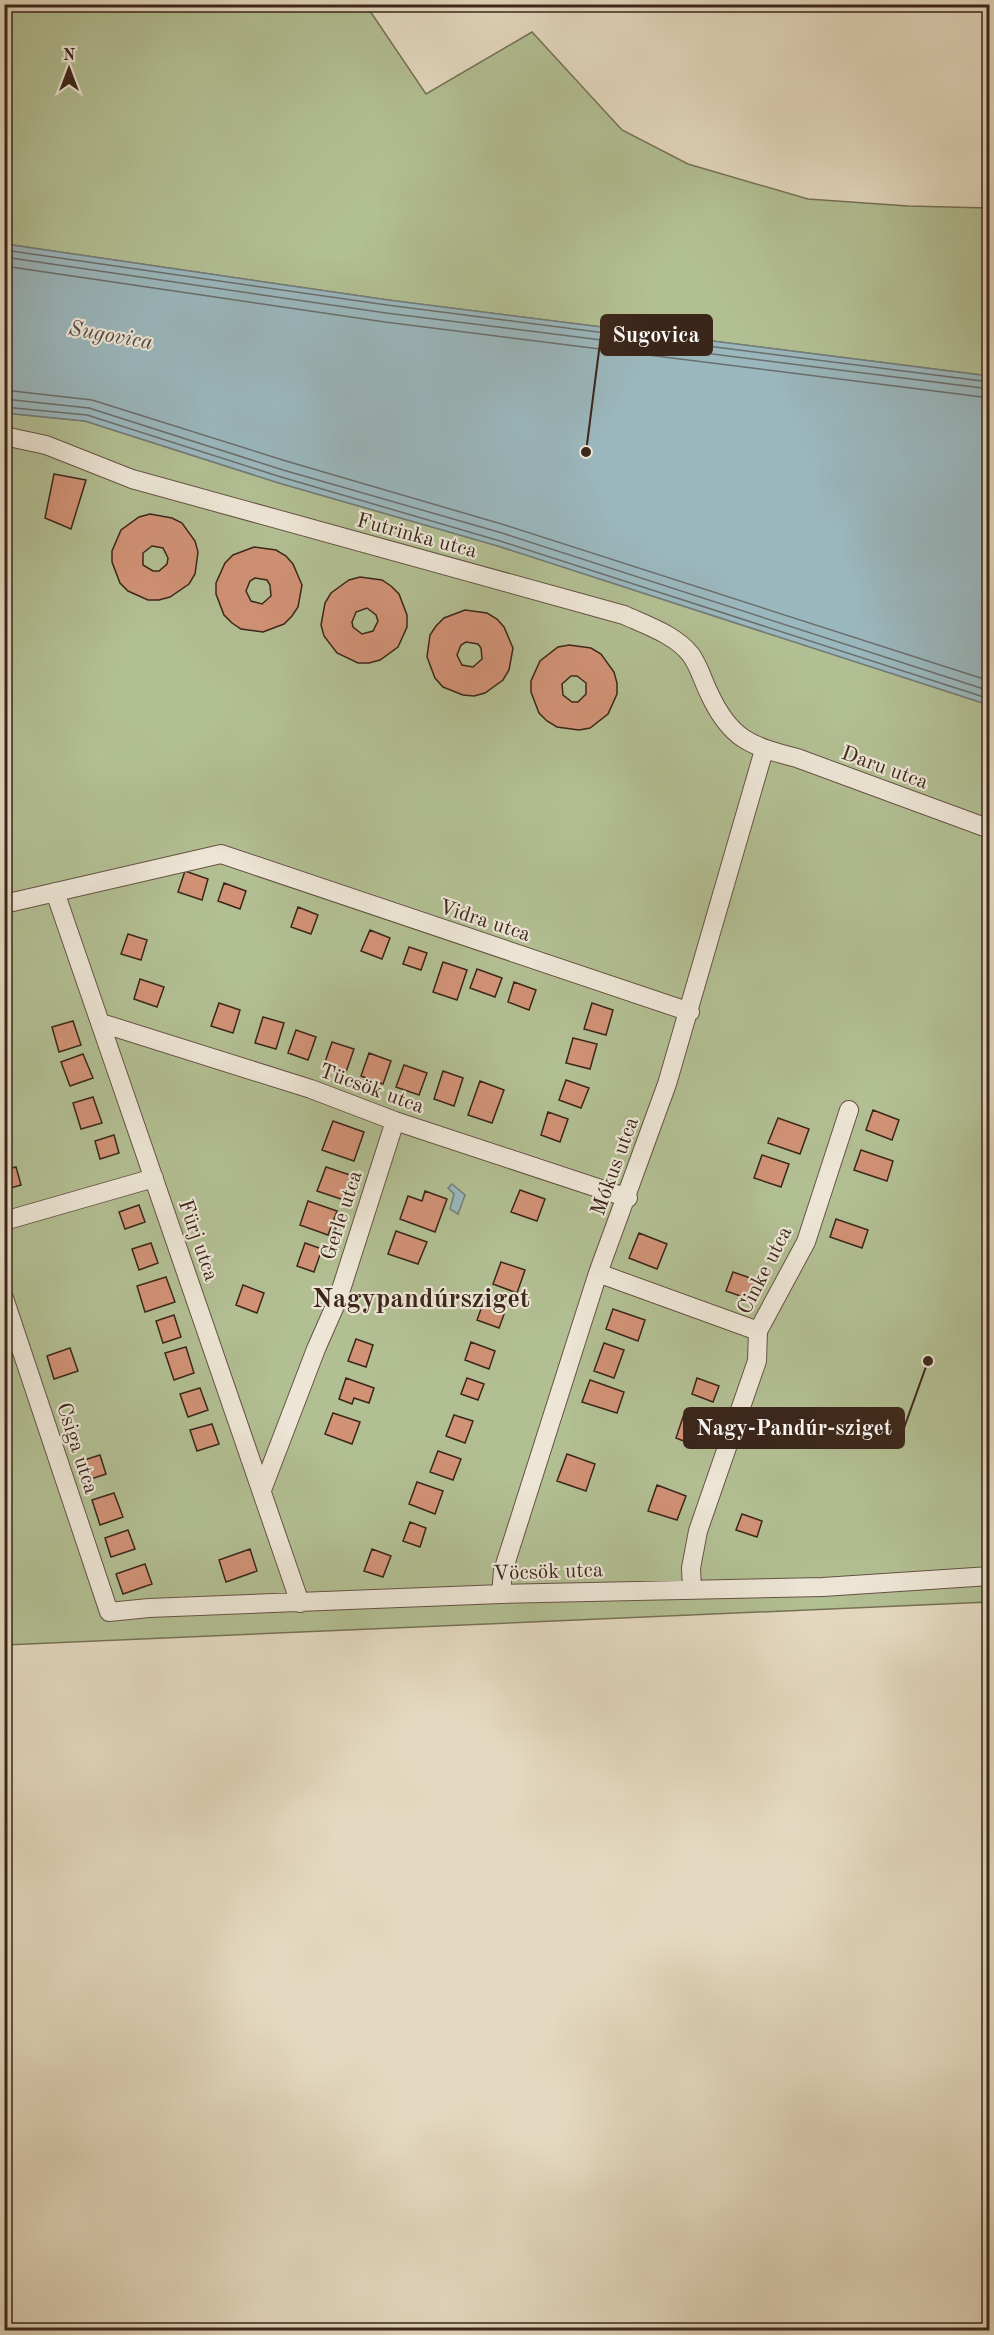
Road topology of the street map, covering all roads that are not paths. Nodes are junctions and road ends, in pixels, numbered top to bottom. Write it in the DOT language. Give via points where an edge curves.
graph roads {
  1 [pos="4,436"];
  2 [pos="764,750"];
  3 [pos="990,829"];
  4 [pos="55,892"];
  5 [pos="4,904"];
  6 [pos="690,1012"];
  7 [pos="101,1023"];
  8 [pos="849,1110"];
  9 [pos="395,1121"];
  10 [pos="154,1178"];
  11 [pos="628,1198"];
  12 [pos="4,1221"];
  13 [pos="598,1273"];
  14 [pos="4,1298"];
  15 [pos="758,1331"];
  16 [pos="262,1490"];
  17 [pos="990,1576"];
  18 [pos="692,1589"];
  19 [pos="501,1594"];
  20 [pos="300,1603"];
  21 [pos="109,1612"];
  1 -- 2 [label="street, Futrinka utca" via="46,445 132,479 624,615 679,643 691,655 729,729"];
  2 -- 3 [label="street, Daru utca" via="806,761"];
  2 -- 6 [label="street, Mókus utca"];
  4 -- 5 [label="street, Vidra utca"];
  4 -- 6 [label="street, Vidra utca" via="221,854"];
  4 -- 7 [label="street, Fürj utca"];
  6 -- 11 [label="street, Mókus utca"];
  7 -- 9 [label="street, Tücsök utca" via="311,1089"];
  7 -- 10 [label="street, Fürj utca"];
  8 -- 15 [label="street, Cinke utca" via="806,1242"];
  9 -- 11 [label="street, Tücsök utca"];
  9 -- 16 [label="street, Gerle utca" via="338,1299"];
  10 -- 12 [label="street"];
  10 -- 16 [label="street, Fürj utca"];
  11 -- 13 [label="street, Mókus utca"];
  13 -- 15 [label="street"];
  13 -- 19 [label="street, Mókus utca" via="503,1571"];
  14 -- 21 [label="street, Csiga utca"];
  15 -- 18 [label="street, Cinke utca" via="757,1361 698,1531 691,1568"];
  16 -- 20 [label="street, Fürj utca"];
  17 -- 18 [label="street, Vöcsök utca" via="823,1587"];
  18 -- 19 [label="street, Vöcsök utca"];
  19 -- 20 [label="street, Vöcsök utca"];
  20 -- 21 [label="street, Vöcsök utca"];
}
